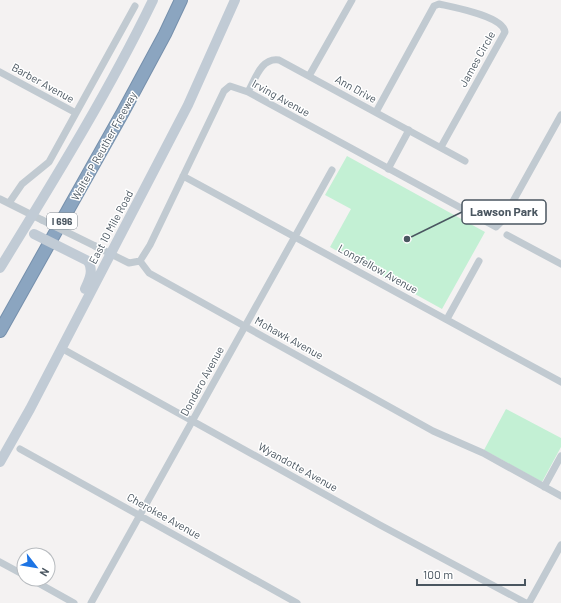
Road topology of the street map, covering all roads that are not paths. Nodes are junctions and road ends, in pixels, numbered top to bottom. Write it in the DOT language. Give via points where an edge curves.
graph roads {
  1 [pos="153,0"];
  2 [pos="181,0"];
  3 [pos="235,0"];
  4 [pos="352,0"];
  5 [pos="135,6"];
  6 [pos="0,72"];
  7 [pos="309,76"];
  8 [pos="248,92"];
  9 [pos="376,112"];
  10 [pos="76,113"];
  11 [pos="561,115"];
  12 [pos="409,130"];
  13 [pos="441,147"];
  14 [pos="465,161"];
  15 [pos="388,169"];
  16 [pos="332,170"];
  17 [pos="183,176"];
  18 [pos="0,199"];
  19 [pos="10,203"];
  20 [pos="32,216"];
  21 [pos="507,235"];
  22 [pos="294,236"];
  23 [pos="18,238"];
  24 [pos="110,254"];
  25 [pos="140,261"];
  26 [pos="479,261"];
  27 [pos="561,264"];
  28 [pos="0,268"];
  29 [pos="447,319"];
  30 [pos="245,326"];
  31 [pos="0,331"];
  32 [pos="61,348"];
  33 [pos="561,382"];
  34 [pos="192,421"];
  35 [pos="20,449"];
  36 [pos="561,456"];
  37 [pos="0,462"];
  38 [pos="544,487"];
  39 [pos="561,496"];
  40 [pos="140,516"];
  41 [pos="561,545"];
  42 [pos="0,562"];
  43 [pos="16,571"];
  44 [pos="45,587"];
  45 [pos="74,603"];
  46 [pos="91,603"];
  47 [pos="297,603"];
  48 [pos="528,603"];
  1 -- 20 [label="main road" via="70,156"];
  2 -- 31 [label="highway, Walter P Reuther Freeway / I 696" via="130,98"];
  3 -- 24 [label="main road, East 10 Mile Road" via="200,81"];
  4 -- 7 [label="street"];
  5 -- 10 [label="street"];
  6 -- 10 [label="street, Barber Avenue"];
  7 -- 8 [label="street, Ann Drive" via="279,60 271,60 261,68"];
  7 -- 9 [label="street, Ann Drive"];
  8 -- 15 [label="street, Irving Avenue"];
  8 -- 17 [label="street, Irving Avenue" via="236,86 226,88"];
  9 -- 12 [label="street, Ann Drive"];
  9 -- 13 [label="street, James Circle" via="434,6 439,4 486,17 502,26 505,32"];
  10 -- 19 [label="street" via="45,166 22,184"];
  11 -- 15 [label="street, Irving Avenue" via="502,221 496,227"];
  12 -- 13 [label="street, Ann Drive"];
  12 -- 15 [label="street"];
  13 -- 14 [label="street, Ann Drive"];
  16 -- 22 [label="street, Dondero Avenue"];
  17 -- 22 [label="street, Longfellow Avenue"];
  17 -- 25 [label="street, Irving Avenue"];
  18 -- 19 [label="street"];
  19 -- 20 [label="street"];
  20 -- 23 [label="main road"];
  20 -- 24 [label="street, bridge"];
  21 -- 27 [label="street"];
  22 -- 29 [label="street, Longfellow Avenue"];
  22 -- 30 [label="street, Dondero Avenue"];
  23 -- 28 [label="main road"];
  23 -- 32 [label="main road, bridge" via="27,233 34,234 88,261 91,269 90,278 72,316"];
  24 -- 25 [label="street" via="129,263"];
  24 -- 32 [label="main road, East 10 Mile Road"];
  25 -- 30 [label="street, Mohawk Avenue" via="149,272"];
  26 -- 29 [label="street"];
  29 -- 33 [label="street, Longfellow Avenue"];
  30 -- 34 [label="street, Dondero Avenue"];
  30 -- 38 [label="street, Mohawk Avenue" via="433,430"];
  32 -- 34 [label="street, Wyandotte Avenue"];
  32 -- 37 [label="main road, East 10 Mile Road"];
  34 -- 40 [label="street, Dondero Avenue"];
  34 -- 48 [label="street, Wyandotte Avenue"];
  35 -- 40 [label="street, Cherokee Avenue"];
  36 -- 38 [label="street"];
  38 -- 39 [label="street, Mohawk Avenue"];
  40 -- 46 [label="street, Dondero Avenue"];
  40 -- 47 [label="street, Cherokee Avenue"];
  41 -- 48 [label="street"];
  42 -- 43 [label="street"];
  44 -- 45 [label="street"];
}
